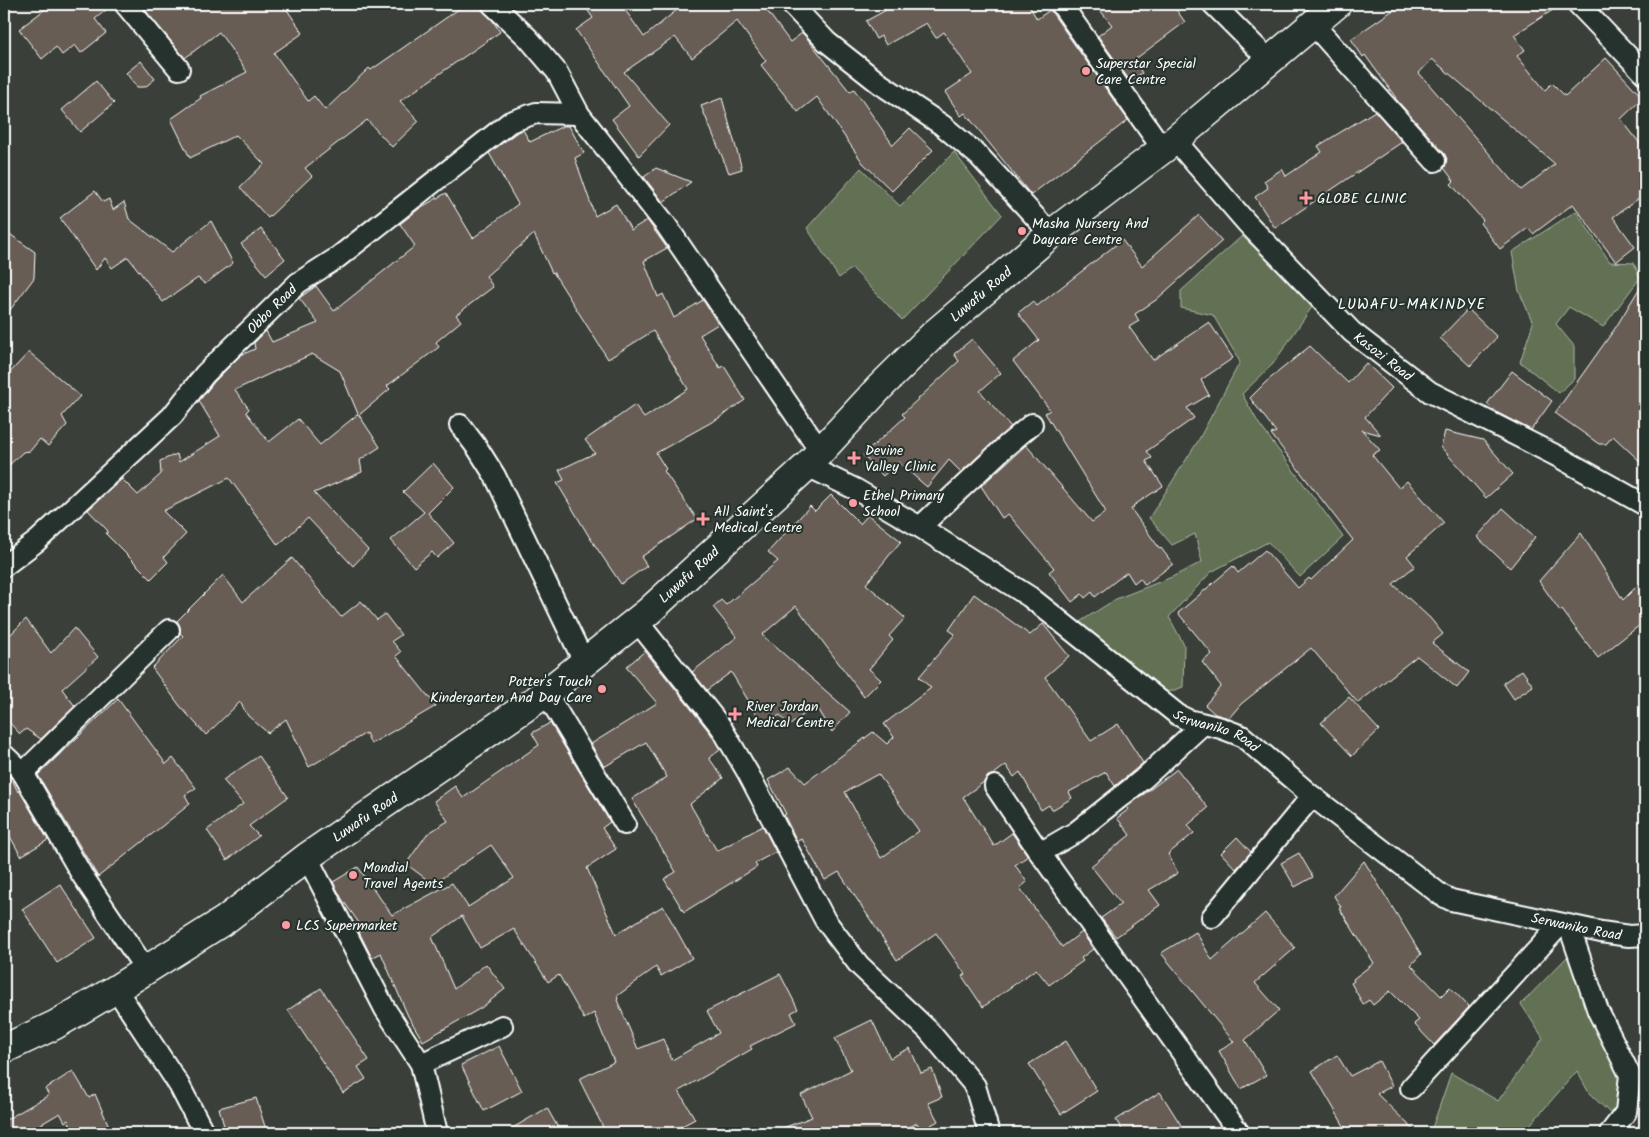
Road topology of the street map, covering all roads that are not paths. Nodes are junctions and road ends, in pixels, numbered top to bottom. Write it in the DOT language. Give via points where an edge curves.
graph roads {
  1 [pos="125,4"];
  2 [pos="492,4"];
  3 [pos="791,4"];
  4 [pos="1061,4"];
  5 [pos="1213,4"];
  6 [pos="1337,4"];
  7 [pos="1578,4"];
  8 [pos="1313,24"];
  9 [pos="1270,61"];
  10 [pos="180,69"];
  11 [pos="1645,74"];
  12 [pos="579,114"];
  13 [pos="1168,144"];
  14 [pos="1435,161"];
  15 [pos="1050,234"];
  16 [pos="1032,424"];
  17 [pos="460,425"];
  18 [pos="814,458"];
  19 [pos="1645,505"];
  20 [pos="920,527"];
  21 [pos="4,566"];
  22 [pos="637,621"];
  23 [pos="169,630"];
  24 [pos="584,662"];
  25 [pos="546,693"];
  26 [pos="1202,725"];
  27 [pos="4,755"];
  28 [pos="23,774"];
  29 [pos="995,786"];
  30 [pos="1312,796"];
  31 [pos="626,824"];
  32 [pos="1040,853"];
  33 [pos="307,857"];
  34 [pos="1212,917"];
  35 [pos="1565,925"];
  36 [pos="1645,935"];
  37 [pos="146,970"];
  38 [pos="116,989"];
  39 [pos="502,1026"];
  40 [pos="4,1049"];
  41 [pos="421,1064"];
  42 [pos="1411,1088"];
  43 [pos="204,1133"];
  44 [pos="437,1133"];
  45 [pos="989,1133"];
  46 [pos="1239,1133"];
  47 [pos="1610,1133"];
  1 -- 10 [label="street"];
  2 -- 12 [label="street" via="528,38 557,72"];
  3 -- 15 [label="street" via="827,42 878,82 942,125 979,156"];
  4 -- 13 [label="street, Kasozi Road"];
  5 -- 9 [label="street"];
  6 -- 8 [label="street, Luwafu Road"];
  7 -- 11 [label="street"];
  8 -- 9 [label="street, Luwafu Road"];
  8 -- 14 [label="street"];
  9 -- 13 [label="street, Luwafu Road"];
  12 -- 18 [label="street" via="666,225"];
  12 -- 21 [label="street, Obbo Road" via="536,113 510,122 337,258 298,283 205,374 172,416 37,541"];
  13 -- 15 [label="street, Luwafu Road"];
  13 -- 19 [label="street, Kasozi Road" via="1352,332 1430,392"];
  15 -- 18 [label="street, Luwafu Road" via="933,335"];
  16 -- 20 [label="street"];
  17 -- 24 [label="street" via="495,476"];
  18 -- 20 [label="street, Serwaniko Road" via="855,489"];
  18 -- 22 [label="street, Luwafu Road"];
  20 -- 26 [label="street, Serwaniko Road" via="1030,597 1178,715"];
  22 -- 24 [label="street, Luwafu Road"];
  22 -- 45 [label="street" via="721,727 825,920 859,966 928,1030 975,1086"];
  23 -- 28 [label="street"];
  24 -- 25 [label="street, Luwafu Road"];
  25 -- 31 [label="street"];
  25 -- 33 [label="street, Luwafu Road"];
  26 -- 30 [label="street, Serwaniko Road" via="1242,736"];
  26 -- 32 [label="street" via="1143,779 1076,832"];
  27 -- 28 [label="street"];
  28 -- 37 [label="street" via="82,875"];
  29 -- 32 [label="street"];
  30 -- 34 [label="street"];
  30 -- 35 [label="street, Serwaniko Road" via="1440,895"];
  32 -- 46 [label="street"];
  33 -- 37 [label="street, Luwafu Road" via="225,920"];
  33 -- 41 [label="street" via="385,1009"];
  35 -- 36 [label="street, Serwaniko Road" via="1629,936"];
  35 -- 42 [label="street"];
  35 -- 47 [label="street" via="1598,1011 1630,1075 1626,1112"];
  37 -- 38 [label="street, Luwafu Road"];
  38 -- 40 [label="street, Luwafu Road" via="55,1025"];
  38 -- 43 [label="street" via="179,1085"];
  39 -- 41 [label="street"];
  41 -- 44 [label="street"];
}
